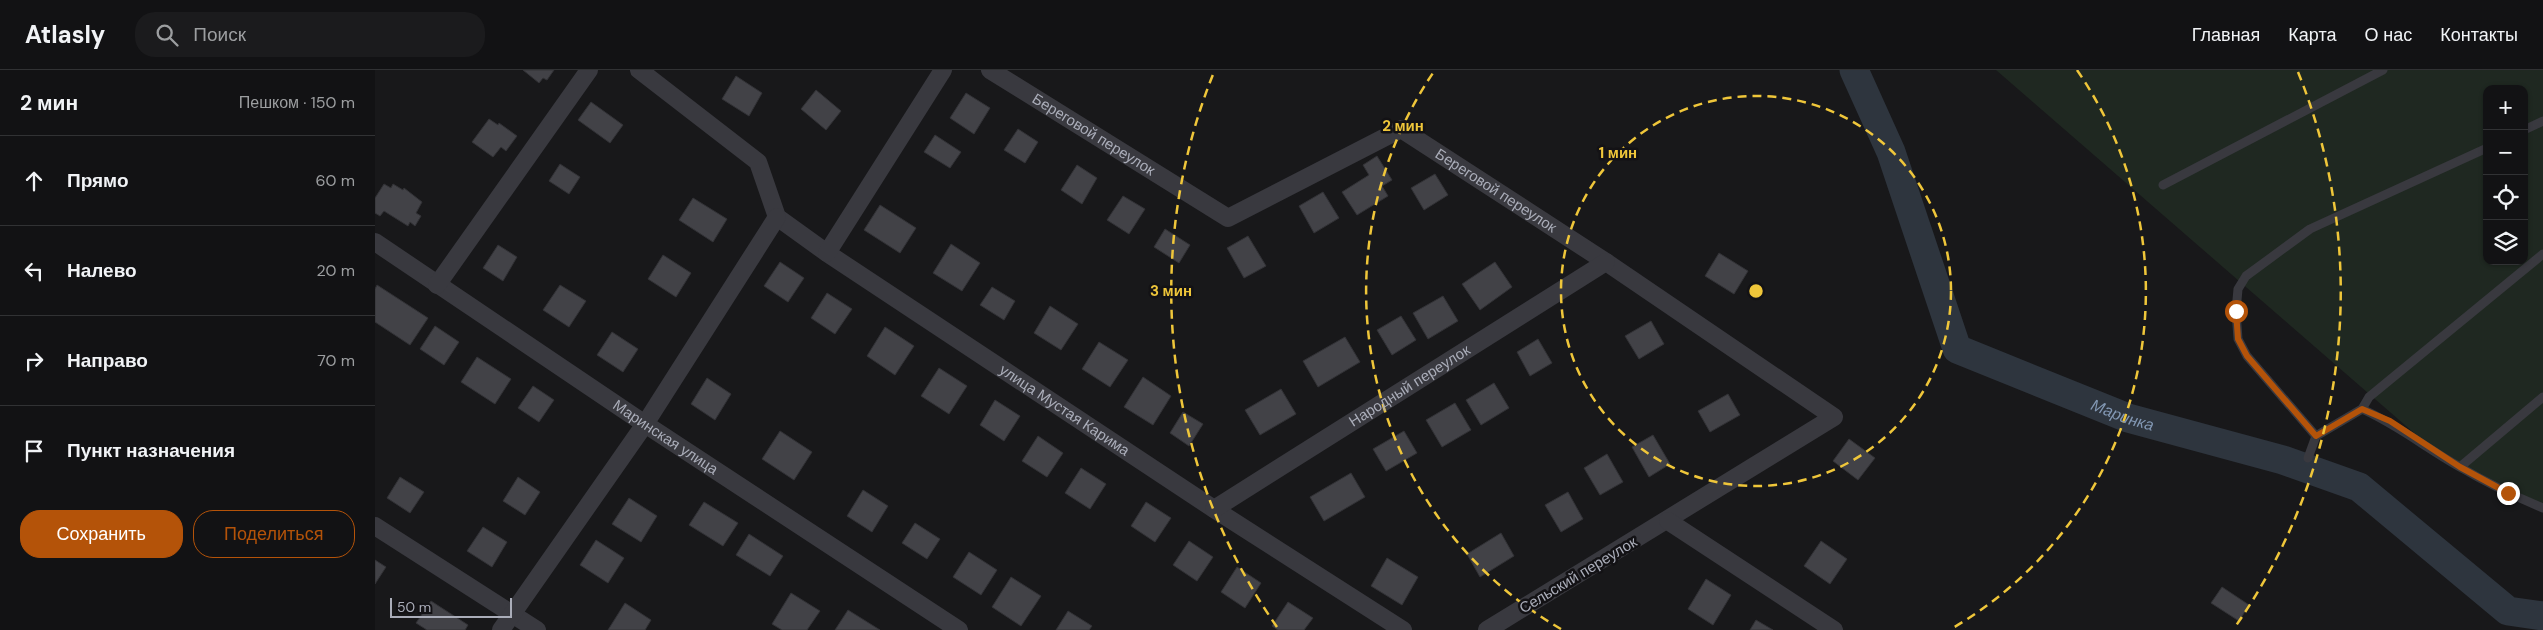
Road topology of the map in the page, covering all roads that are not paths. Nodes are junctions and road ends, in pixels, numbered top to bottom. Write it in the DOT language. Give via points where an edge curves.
graph roads {
  1 [pos="589,70"];
  2 [pos="639,70"];
  3 [pos="943,70"];
  4 [pos="990,70"];
  5 [pos="2383,70"];
  6 [pos="2543,121"];
  7 [pos="2528,128"];
  8 [pos="2483,150"];
  9 [pos="2163,185"];
  10 [pos="777,217"];
  11 [pos="375,242"];
  12 [pos="827,253"];
  13 [pos="2543,254"];
  14 [pos="1605,262"];
  15 [pos="437,284"];
  16 [pos="2543,397"];
  17 [pos="2362,409"];
  18 [pos="1834,417"];
  19 [pos="645,424"];
  20 [pos="2316,436"];
  21 [pos="2308,458"];
  22 [pos="2460,467"];
  23 [pos="2543,508"];
  24 [pos="1214,509"];
  25 [pos="1668,521"];
  26 [pos="375,526"];
  27 [pos="512,614"];
  28 [pos="501,630"];
  29 [pos="537,630"];
  30 [pos="959,630"];
  31 [pos="1403,630"];
  32 [pos="1487,630"];
  33 [pos="1834,630"];
  1 -- 15 [label="street"];
  2 -- 10 [label="street" via="758,162"];
  3 -- 12 [label="street"];
  4 -- 14 [label="street, Береговой переулок" via="1228,218 1401,129"];
  5 -- 9 [label="lane"];
  6 -- 7 [label="lane"];
  8 -- 20 [label="lane" via="2310,229 2246,276 2238,289 2238,339 2247,356"];
  10 -- 12 [label="street, улица Мустая Карима"];
  10 -- 19 [label="street"];
  11 -- 15 [label="street, Маринская улица"];
  12 -- 24 [label="street, улица Мустая Карима"];
  13 -- 17 [label="lane" via="2369,397"];
  14 -- 18 [label="street, Береговой переулок"];
  14 -- 24 [label="street, Народный переулок"];
  15 -- 19 [label="street, Маринская улица"];
  16 -- 22 [label="lane"];
  17 -- 20 [label="lane"];
  17 -- 22 [label="lane" via="2390,421"];
  18 -- 25 [label="street, Сельский переулок"];
  19 -- 27 [label="street"];
  19 -- 30 [label="street, Маринская улица"];
  20 -- 21 [label="lane"];
  22 -- 23 [label="lane"];
  24 -- 31 [label="street, улица Мустая Карима"];
  25 -- 32 [label="street, Сельский переулок"];
  25 -- 33 [label="street"];
  26 -- 27 [label="street"];
  27 -- 28 [label="street"];
  27 -- 29 [label="street"];
}
